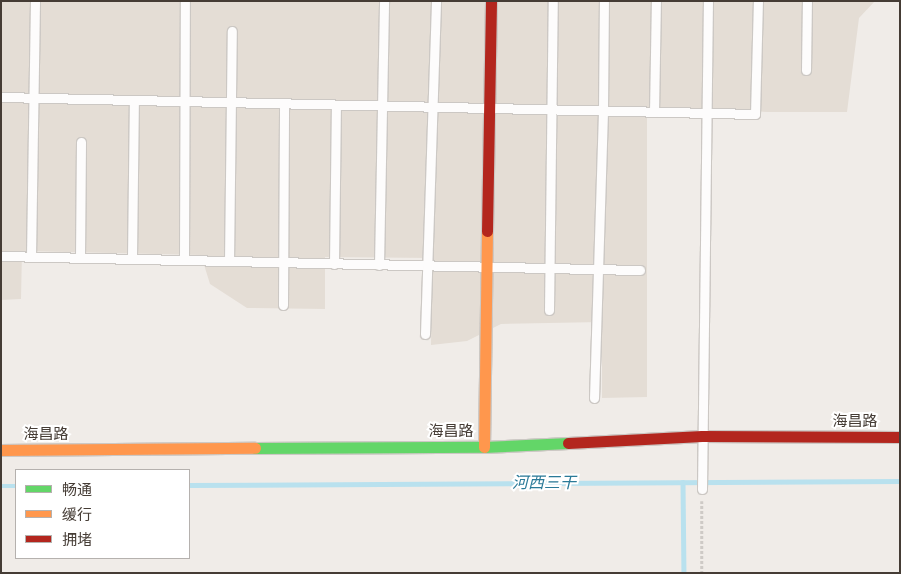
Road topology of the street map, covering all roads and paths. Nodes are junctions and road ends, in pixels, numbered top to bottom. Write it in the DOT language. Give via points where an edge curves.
graph roads {
  1 [pos="35,1"];
  2 [pos="185,1"];
  3 [pos="384,1"];
  4 [pos="436,1"];
  5 [pos="491,1"];
  6 [pos="553,1"];
  7 [pos="604,1"];
  8 [pos="656,1"];
  9 [pos="708,1"];
  10 [pos="758,1"];
  11 [pos="807,1"];
  12 [pos="232,31"];
  13 [pos="806,70"];
  14 [pos="1,97"];
  15 [pos="33,98"];
  16 [pos="134,100"];
  17 [pos="185,101"];
  18 [pos="231,102"];
  19 [pos="284,104"];
  20 [pos="336,105"];
  21 [pos="382,106"];
  22 [pos="432,107"];
  23 [pos="490,109"];
  24 [pos="552,110"];
  25 [pos="603,111"];
  26 [pos="654,112"];
  27 [pos="705,113"];
  28 [pos="81,142"];
  29 [pos="1,256"];
  30 [pos="31,256"];
  31 [pos="80,257"];
  32 [pos="132,258"];
  33 [pos="184,259"];
  34 [pos="229,261"];
  35 [pos="283,262"];
  36 [pos="334,264"];
  37 [pos="379,265"];
  38 [pos="427,266"];
  39 [pos="487,267"];
  40 [pos="550,268"];
  41 [pos="598,269"];
  42 [pos="640,270"];
  43 [pos="283,305"];
  44 [pos="549,310"];
  45 [pos="425,334"];
  46 [pos="594,398"];
  47 [pos="702,436"];
  48 [pos="900,437"];
  49 [pos="484,447"];
  50 [pos="1,450"];
  51 [pos="702,489"];
  52 [pos="702,573"];
  1 -- 15 [label="lane"];
  2 -- 17 [label="lane"];
  3 -- 21 [label="lane"];
  4 -- 22 [label="lane"];
  5 -- 23 [label="street"];
  6 -- 24 [label="lane"];
  7 -- 25 [label="lane"];
  8 -- 26 [label="lane"];
  9 -- 27 [label="lane"];
  10 -- 27 [label="lane" via="755,114"];
  11 -- 13 [label="lane"];
  12 -- 18 [label="lane"];
  14 -- 15 [label="lane"];
  15 -- 16 [label="lane"];
  15 -- 30 [label="lane"];
  16 -- 17 [label="lane"];
  16 -- 32 [label="lane"];
  17 -- 18 [label="lane"];
  17 -- 33 [label="lane"];
  18 -- 19 [label="lane"];
  18 -- 34 [label="lane"];
  19 -- 20 [label="lane"];
  19 -- 35 [label="lane"];
  20 -- 21 [label="lane"];
  20 -- 36 [label="lane"];
  21 -- 22 [label="lane"];
  21 -- 37 [label="lane"];
  22 -- 23 [label="lane"];
  22 -- 38 [label="lane"];
  23 -- 24 [label="lane"];
  23 -- 39 [label="street"];
  24 -- 25 [label="lane"];
  24 -- 40 [label="lane"];
  25 -- 26 [label="lane"];
  25 -- 41 [label="lane"];
  26 -- 27 [label="lane"];
  27 -- 47 [label="lane"];
  28 -- 31 [label="lane"];
  29 -- 30 [label="lane"];
  30 -- 31 [label="lane"];
  31 -- 32 [label="lane"];
  32 -- 33 [label="lane"];
  33 -- 34 [label="lane"];
  34 -- 35 [label="lane"];
  35 -- 36 [label="lane"];
  35 -- 43 [label="lane"];
  36 -- 37 [label="lane"];
  37 -- 38 [label="lane"];
  38 -- 39 [label="lane"];
  38 -- 45 [label="lane"];
  39 -- 40 [label="lane"];
  39 -- 49 [label="street"];
  40 -- 41 [label="lane"];
  40 -- 44 [label="lane"];
  41 -- 42 [label="lane"];
  41 -- 46 [label="lane"];
  47 -- 48 [label="street, 海昌路"];
  47 -- 49 [label="street, 海昌路"];
  47 -- 51 [label="lane"];
  49 -- 50 [label="street, 海昌路"];
  51 -- 52 [label="path"];
}
